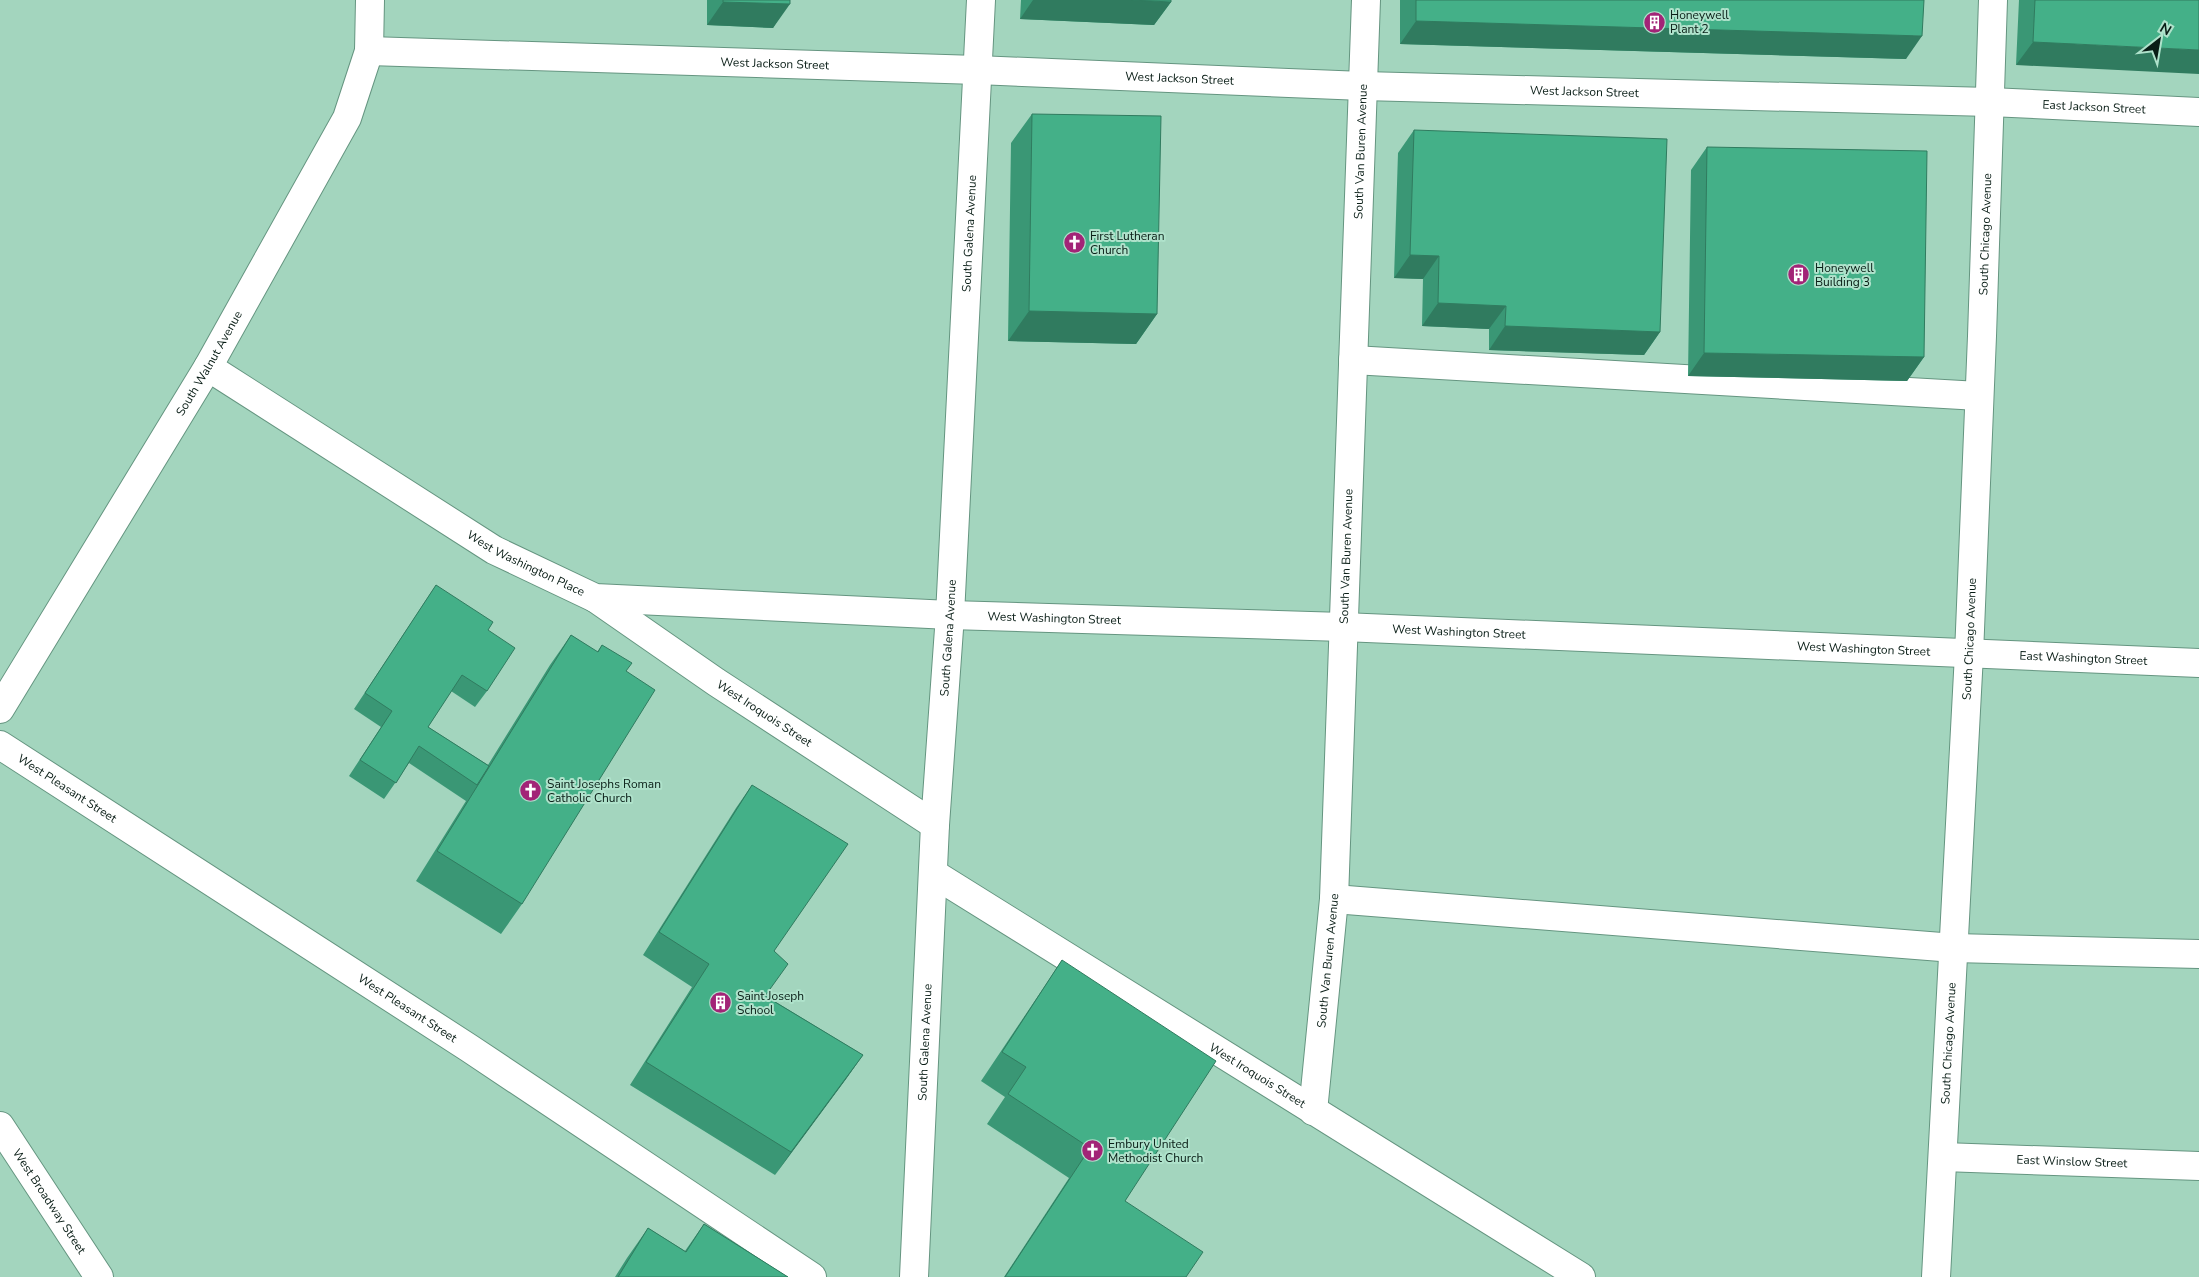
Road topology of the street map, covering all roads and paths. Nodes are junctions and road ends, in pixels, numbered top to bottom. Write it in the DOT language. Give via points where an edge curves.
graph roads {
  1 [pos="370,0"];
  2 [pos="981,0"];
  3 [pos="1366,0"];
  4 [pos="1993,0"];
  5 [pos="369,51"];
  6 [pos="977,70"];
  7 [pos="1363,86"];
  8 [pos="1990,102"];
  9 [pos="2199,112"];
  10 [pos="1352,360"];
  11 [pos="208,367"];
  12 [pos="1979,396"];
  13 [pos="595,598"];
  14 [pos="950,615"];
  15 [pos="1343,627"];
  16 [pos="1968,654"];
  17 [pos="2199,663"];
  18 [pos="0,709"];
  19 [pos="0,745"];
  20 [pos="935,825"];
  21 [pos="934,874"];
  22 [pos="1334,899"];
  23 [pos="1954,948"];
  24 [pos="2199,954"];
  25 [pos="1314,1111"];
  26 [pos="0,1126"];
  27 [pos="1943,1157"];
  28 [pos="2199,1166"];
  29 [pos="99,1277"];
  30 [pos="812,1277"];
  31 [pos="914,1277"];
  32 [pos="1581,1277"];
  33 [pos="1936,1277"];
  1 -- 5 [label="street, South Walnut Avenue"];
  2 -- 6 [label="street, South Galena Avenue"];
  3 -- 7 [label="street, South Van Buren Avenue"];
  4 -- 8 [label="street, South Chicago Avenue"];
  5 -- 6 [label="street, West Jackson Street"];
  5 -- 11 [label="street, South Walnut Avenue" via="347,118"];
  6 -- 7 [label="street, West Jackson Street"];
  6 -- 14 [label="street, South Galena Avenue"];
  7 -- 8 [label="street, West Jackson Street"];
  7 -- 10 [label="street, South Van Buren Avenue"];
  8 -- 9 [label="street, East Jackson Street"];
  8 -- 12 [label="street, South Chicago Avenue"];
  10 -- 12 [label="street"];
  10 -- 15 [label="street, South Van Buren Avenue"];
  11 -- 13 [label="street, West Washington Place" via="494,550"];
  11 -- 18 [label="street, South Walnut Avenue"];
  12 -- 16 [label="street, South Chicago Avenue"];
  13 -- 14 [label="street, West Washington Place"];
  13 -- 20 [label="street, West Iroquois Street" via="716,682"];
  14 -- 15 [label="street, West Washington Street"];
  14 -- 20 [label="street, South Galena Avenue"];
  15 -- 16 [label="street, West Washington Street"];
  15 -- 22 [label="street, South Van Buren Avenue"];
  16 -- 17 [label="street, East Washington Street"];
  16 -- 23 [label="street, South Chicago Avenue"];
  19 -- 30 [label="street, West Pleasant Street" via="461,1043"];
  20 -- 21 [label="street, South Galena Avenue"];
  21 -- 25 [label="street, West Iroquois Street"];
  21 -- 31 [label="street, South Galena Avenue"];
  22 -- 23 [label="street"];
  22 -- 25 [label="street, South Van Buren Avenue"];
  23 -- 24 [label="street"];
  23 -- 27 [label="street, South Chicago Avenue"];
  25 -- 32 [label="street, West Iroquois Street"];
  26 -- 29 [label="street, West Broadway Street"];
  27 -- 28 [label="street, East Winslow Street"];
  27 -- 33 [label="street, South Chicago Avenue"];
}
